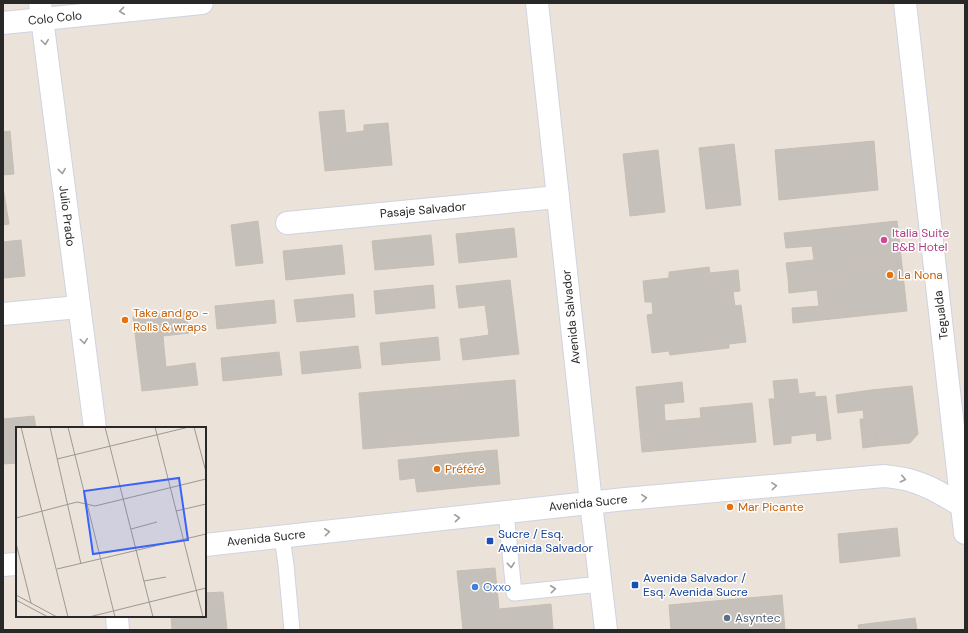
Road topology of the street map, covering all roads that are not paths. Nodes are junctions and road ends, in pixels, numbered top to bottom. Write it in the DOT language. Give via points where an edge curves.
graph roads {
  1 [pos="202,3"];
  2 [pos="537,3"];
  3 [pos="905,3"];
  4 [pos="41,11"];
  5 [pos="3,23"];
  6 [pos="558,197"];
  7 [pos="288,223"];
  8 [pos="79,307"];
  9 [pos="3,314"];
  10 [pos="95,427"];
  11 [pos="591,503"];
  12 [pos="964,507"];
  13 [pos="506,512"];
  14 [pos="965,533"];
  15 [pos="282,537"];
  16 [pos="206,545"];
  17 [pos="16,564"];
  18 [pos="3,565"];
  19 [pos="600,584"];
  20 [pos="117,617"];
  21 [pos="118,630"];
  22 [pos="292,630"];
  23 [pos="606,630"];
  1 -- 4 [label="street, Colo Colo, one-way"];
  2 -- 6 [label="street, Avenida Salvador"];
  3 -- 12 [label="street, Tegualda"];
  4 -- 5 [label="street, Colo Colo"];
  4 -- 8 [label="street, Julio Prado, one-way"];
  6 -- 7 [label="street, Pasaje Salvador"];
  6 -- 11 [label="street, Avenida Salvador"];
  8 -- 9 [label="street"];
  8 -- 10 [label="street, Julio Prado, one-way"];
  11 -- 12 [label="street, Avenida Sucre, one-way" via="884,476 916,482"];
  11 -- 13 [label="street, Avenida Sucre"];
  11 -- 19 [label="street, Avenida Salvador"];
  12 -- 14 [label="street, Tegualda"];
  15 -- 13 [label="street, Avenida Sucre, one-way"];
  13 -- 19 [label="lane, one-way" via="514,593"];
  15 -- 16 [label="street, Avenida Sucre"];
  15 -- 22 [label="lane"];
  17 -- 18 [label="street"];
  19 -- 23 [label="street, Avenida Salvador"];
  20 -- 21 [label="street"];
}
